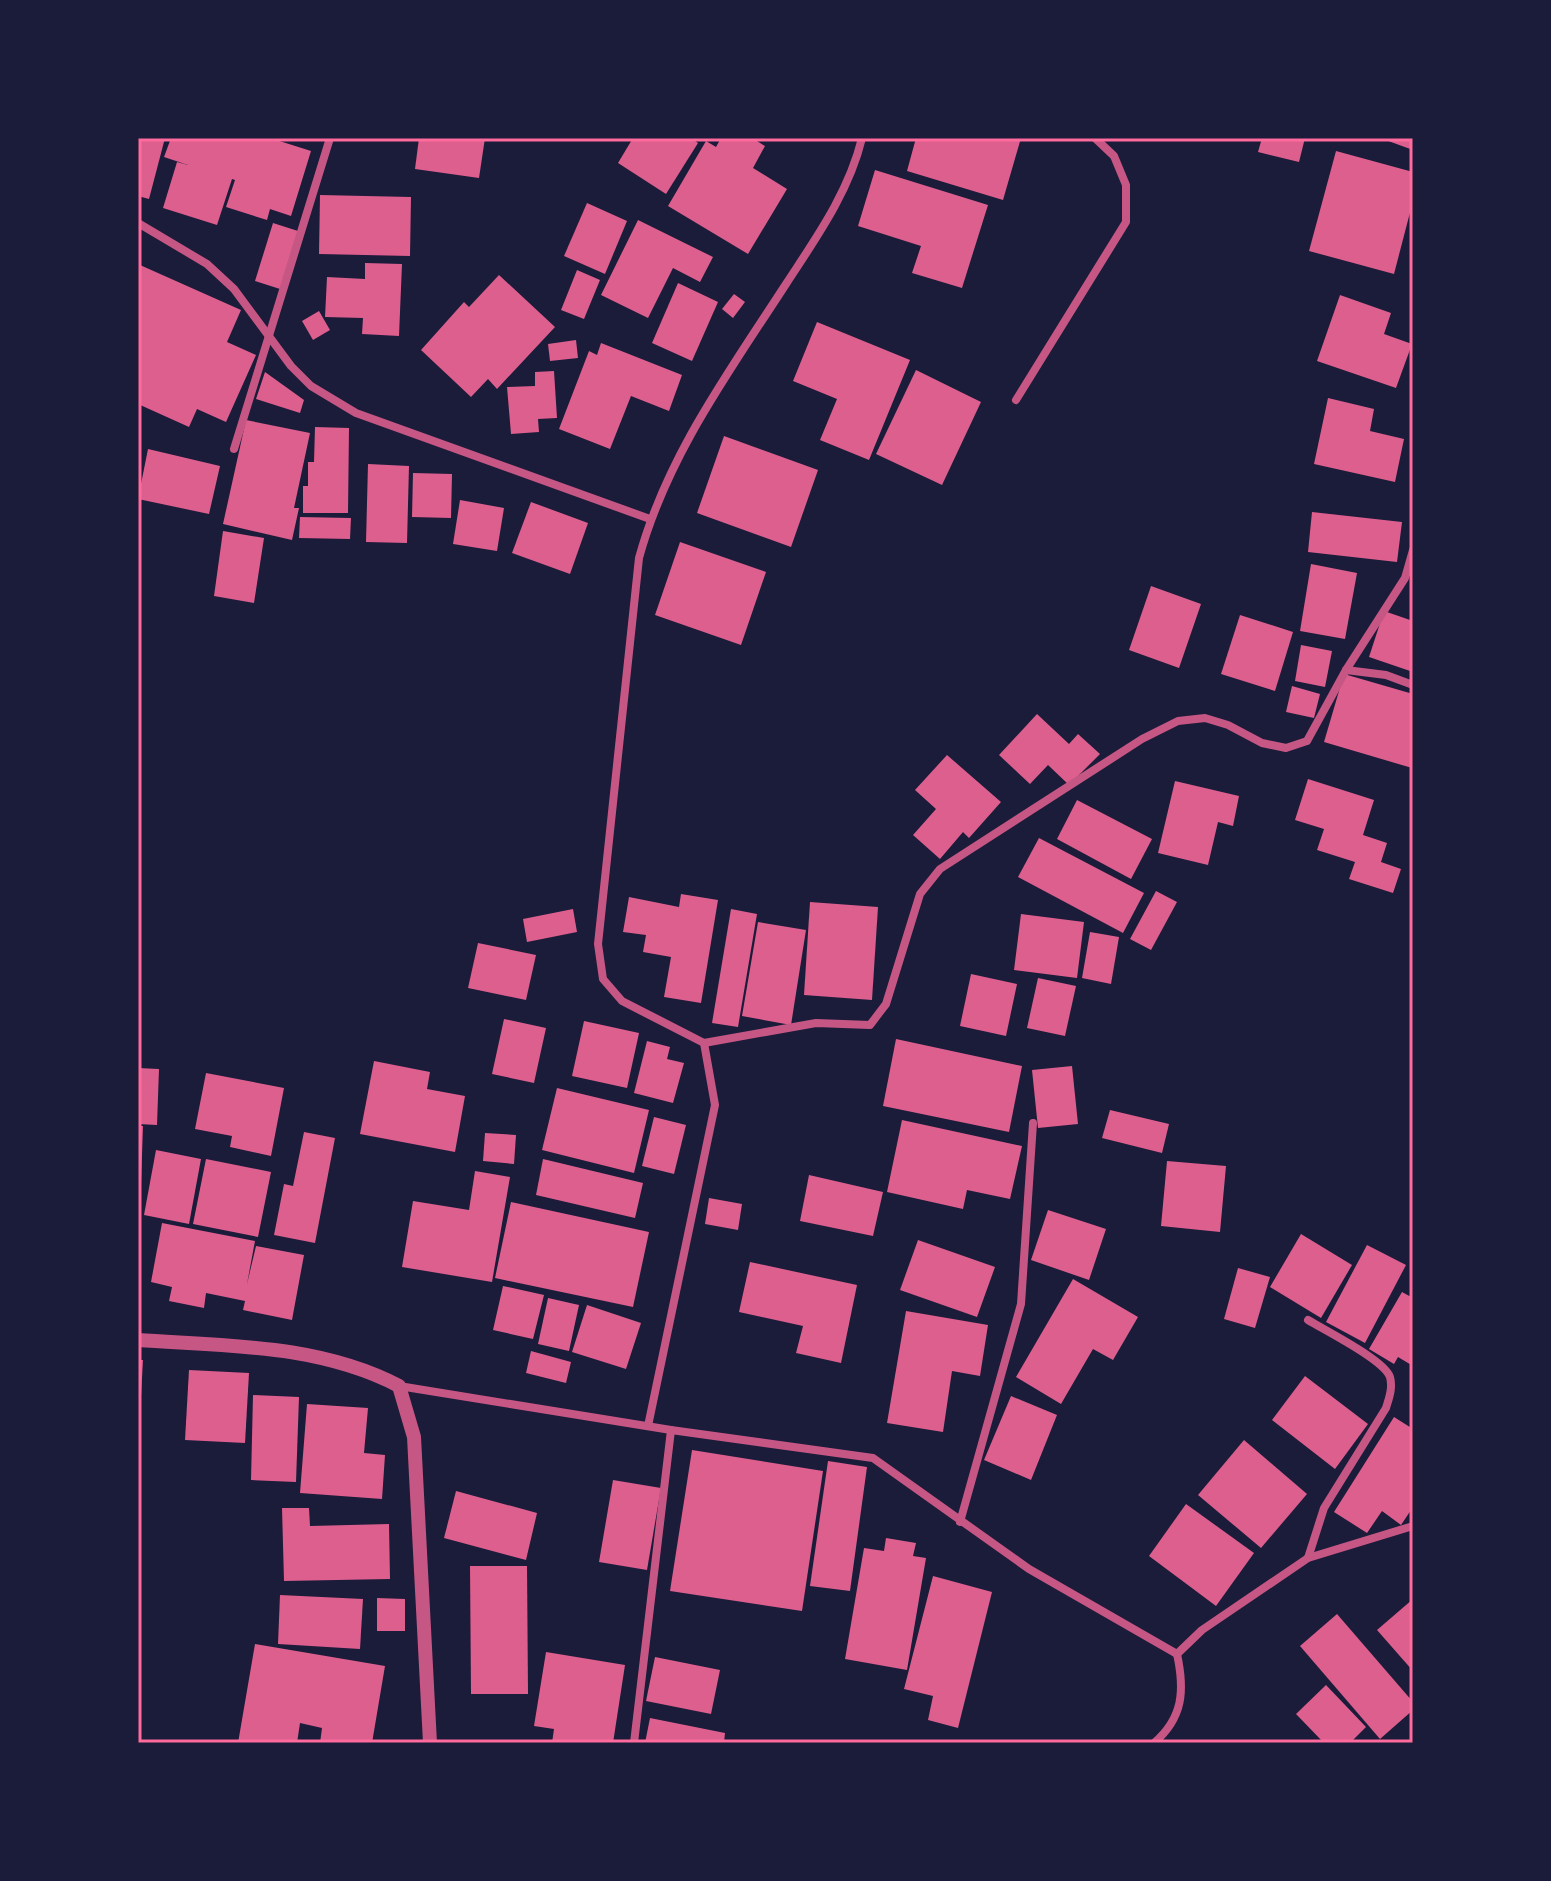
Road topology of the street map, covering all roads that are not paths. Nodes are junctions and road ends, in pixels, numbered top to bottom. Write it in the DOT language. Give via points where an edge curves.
graph roads {
  1 [pos="330,138"];
  2 [pos="862,138"];
  3 [pos="1095,138"];
  4 [pos="138,223"];
  5 [pos="270,335"];
  6 [pos="1016,400"];
  7 [pos="234,449"];
  8 [pos="650,519"];
  9 [pos="1413,550"];
  10 [pos="1346,670"];
  11 [pos="1413,685"];
  12 [pos="704,1043"];
  13 [pos="1033,1123"];
  14 [pos="1308,1320"];
  15 [pos="138,1340"];
  16 [pos="399,1386"];
  17 [pos="648,1426"];
  18 [pos="671,1430"];
  19 [pos="960,1522"];
  20 [pos="1413,1526"];
  21 [pos="1308,1558"];
  22 [pos="1177,1654"];
  23 [pos="432,1742"];
  24 [pos="634,1743"];
  25 [pos="1154,1743"];
  1 -- 5 [label="street"];
  2 -- 8 [label="street" via="856,163 826,222 692,428"];
  3 -- 6 [label="street" via="1114,156 1126,185 1126,222"];
  4 -- 5 [label="street" via="207,264"];
  5 -- 7 [label="street"];
  5 -- 8 [label="street" via="311,386 356,413"];
  8 -- 12 [label="street" via="639,558 598,944 603,979 622,1001"];
  9 -- 10 [label="street" via="1405,578"];
  10 -- 11 [label="street"];
  10 -- 12 [label="street" via="1307,741 1286,748 1205,718 1178,721 940,869 920,894 886,1004 870,1025 816,1023"];
  12 -- 17 [label="street" via="715,1105"];
  13 -- 19 [label="street" via="1021,1304"];
  14 -- 21 [label="street" via="1377,1363 1389,1375 1391,1391 1386,1408 1324,1508"];
  15 -- 16 [label="street" via="279,1349 368,1370"];
  16 -- 17 [label="street"];
  16 -- 23 [label="street" via="414,1437"];
  17 -- 18 [label="street"];
  18 -- 19 [label="street" via="873,1458"];
  18 -- 24 [label="street"];
  19 -- 22 [label="street" via="1029,1569"];
  20 -- 21 [label="street"];
  21 -- 22 [label="street" via="1202,1630"];
  22 -- 25 [label="street" via="1177,1716"];
}
